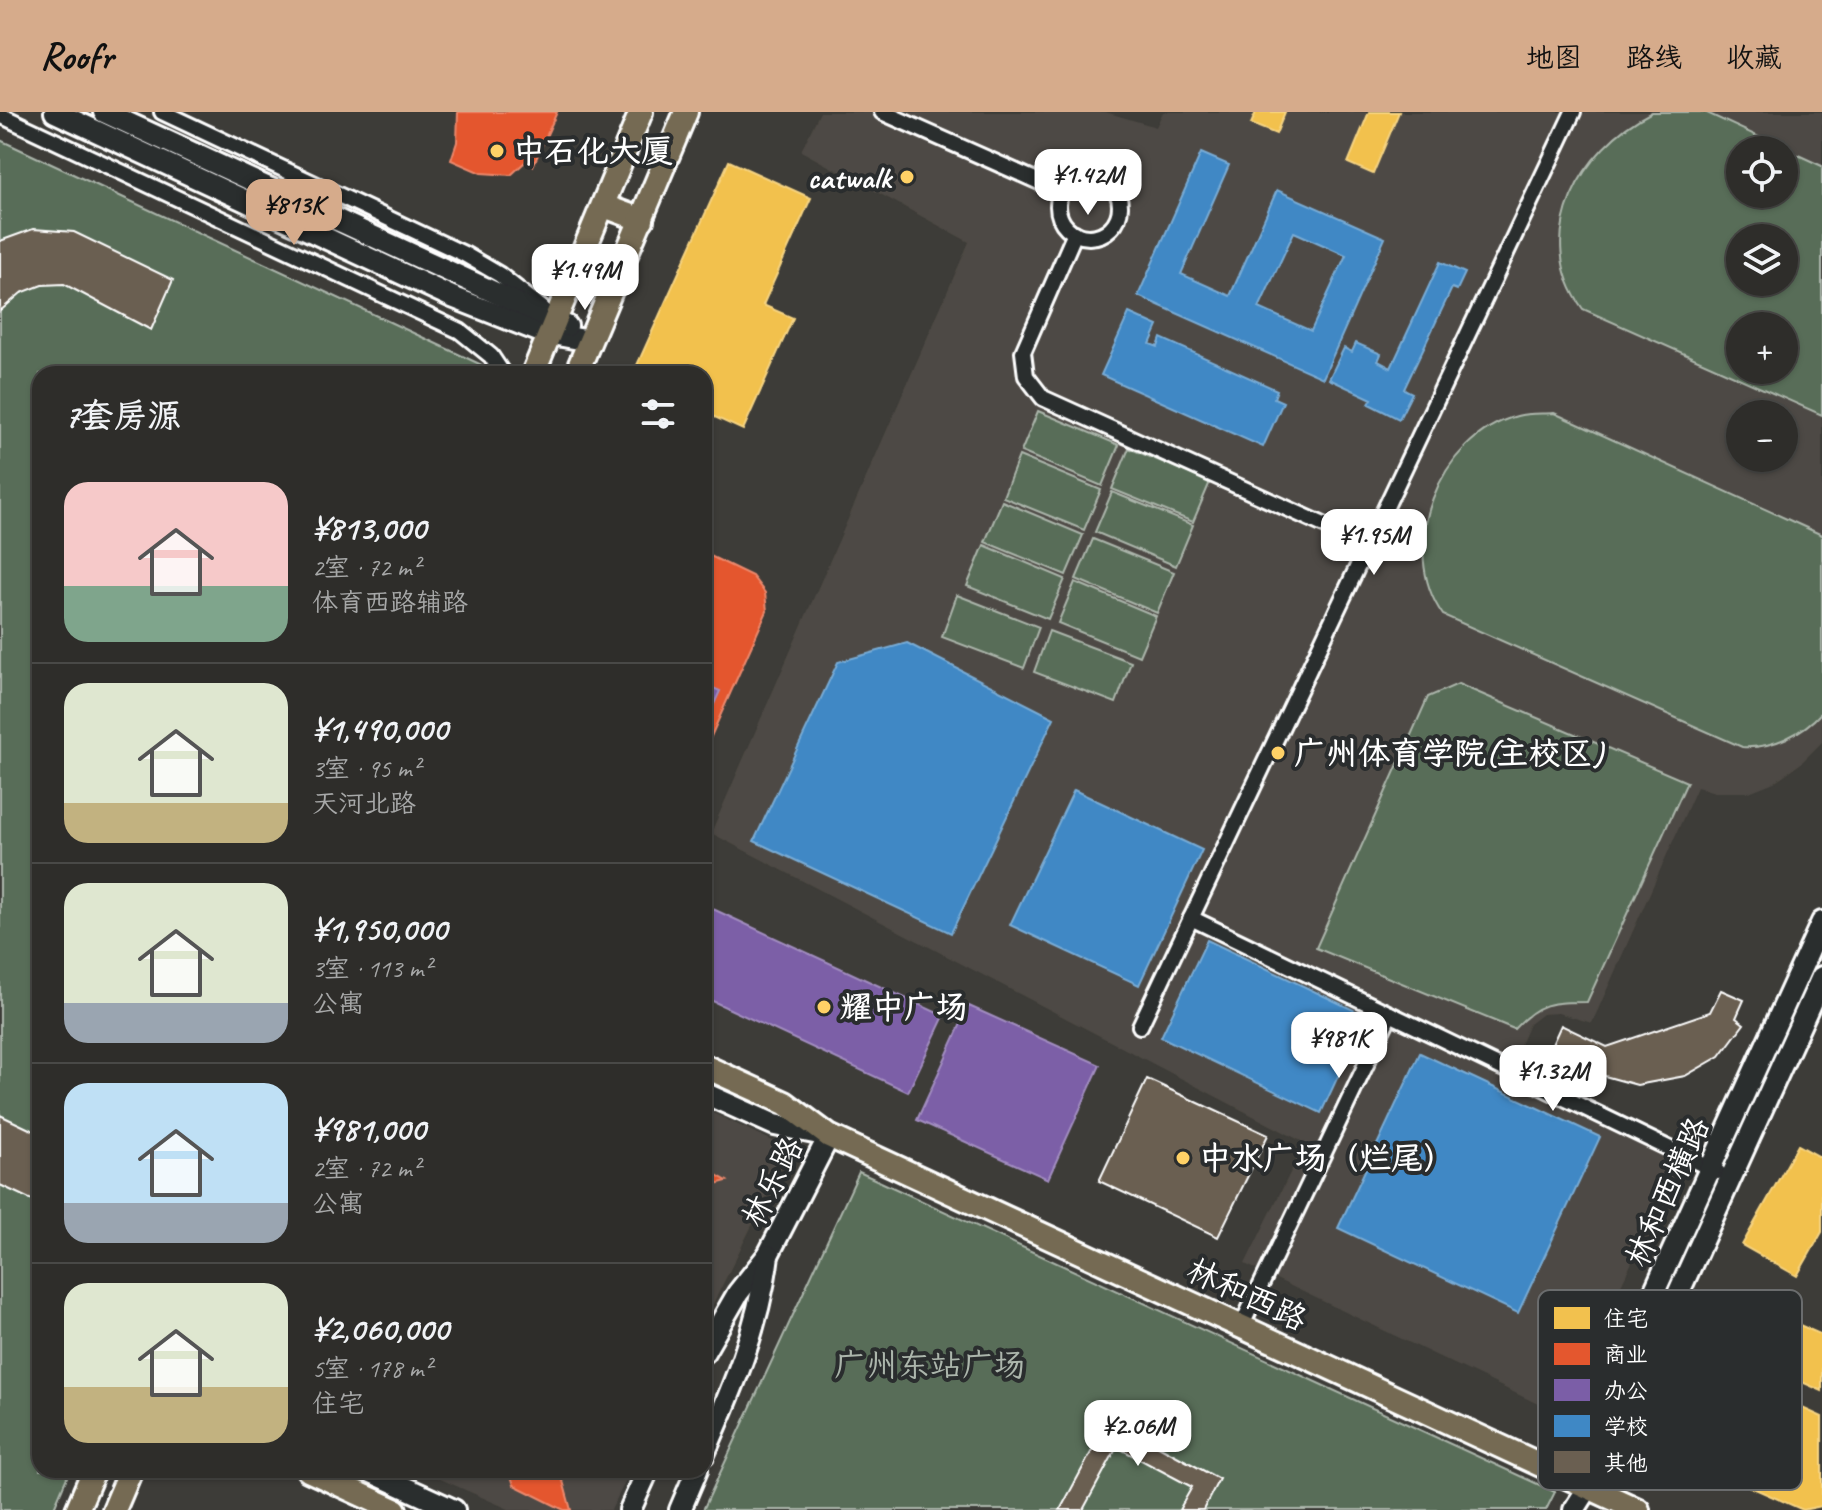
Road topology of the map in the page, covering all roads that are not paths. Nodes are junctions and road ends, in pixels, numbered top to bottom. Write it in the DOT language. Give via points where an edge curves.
graph roads {
  1 [pos="55,112"];
  2 [pos="104,112"];
  3 [pos="641,112"];
  4 [pos="686,112"];
  5 [pos="882,112"];
  6 [pos="1573,112"];
  7 [pos="169,113"];
  8 [pos="0,115"];
  9 [pos="1062,192"];
  10 [pos="604,206"];
  11 [pos="642,220"];
  12 [pos="1075,233"];
  13 [pos="553,327"];
  14 [pos="590,341"];
  15 [pos="498,366"];
  16 [pos="536,366"];
  17 [pos="579,366"];
  18 [pos="1368,545"];
  19 [pos="1191,918"];
  20 [pos="1822,922"];
  21 [pos="1822,977"];
  22 [pos="1390,1014"];
  23 [pos="1140,1026"];
  24 [pos="712,1070"];
  25 [pos="712,1097"];
  26 [pos="829,1136"];
  27 [pos="1711,1169"];
  28 [pos="1731,1178"];
  29 [pos="768,1255"];
  30 [pos="1656,1290"];
  31 [pos="1679,1290"];
  32 [pos="1241,1327"];
  33 [pos="712,1338"];
  34 [pos="712,1435"];
  35 [pos="1538,1462"];
  36 [pos="91,1478"];
  37 [pos="128,1478"];
  38 [pos="325,1478"];
  39 [pos="384,1478"];
  40 [pos="644,1478"];
  41 [pos="694,1478"];
  42 [pos="1587,1490"];
  43 [pos="1593,1490"];
  44 [pos="77,1510"];
  45 [pos="114,1510"];
  46 [pos="395,1510"];
  47 [pos="454,1510"];
  48 [pos="630,1510"];
  49 [pos="680,1510"];
  50 [pos="1574,1510"];
  51 [pos="1638,1510"];
  1 -- 13 [label="main road" via="452,297"];
  2 -- 13 [label="main road"];
  3 -- 10 [label="main road"];
  4 -- 11 [label="main road"];
  5 -- 9 [label="street"];
  6 -- 18 [label="street"];
  7 -- 13 [label="street" via="464,254 500,275"];
  8 -- 15 [label="street" via="460,331"];
  9 -- 12 [label="street" via="1060,216"];
  9 -- 12 [label="street" via="1070,181 1090,175 1110,183 1119,202 1108,230 1090,237"];
  10 -- 11 [label="main road"];
  10 -- 13 [label="main road"];
  11 -- 14 [label="main road"];
  12 -- 18 [label="street" via="1023,352 1026,376 1043,398"];
  13 -- 14 [label="main road"];
  13 -- 16 [label="main road"];
  14 -- 17 [label="main road"];
  18 -- 19 [label="street"];
  19 -- 22 [label="street"];
  19 -- 23 [label="street"];
  20 -- 27 [label="main road, 林和西横路"];
  21 -- 28 [label="main road, 林和西横路"];
  22 -- 27 [label="street"];
  22 -- 32 [label="street"];
  24 -- 26 [label="main road, 林和西路" via="785,1103"];
  25 -- 26 [label="main road, 林和西路" via="775,1125"];
  26 -- 29 [label="main road, 林乐路"];
  26 -- 32 [label="main road, 林和西路"];
  27 -- 28 [label="street"];
  27 -- 30 [label="main road, 林和西横路"];
  28 -- 31 [label="main road, 林和西横路"];
  29 -- 33 [label="main road, 林乐路"];
  29 -- 34 [label="main road, 林乐路" via="748,1350"];
  32 -- 35 [label="main road, 林和西路"];
  36 -- 44 [label="main road"];
  37 -- 45 [label="main road"];
  38 -- 46 [label="main road"];
  39 -- 47 [label="main road"];
  40 -- 48 [label="main road"];
  41 -- 49 [label="main road"];
  42 -- 50 [label="main road, 林和西横路"];
  43 -- 51 [label="main road, 林和西路"];
}
